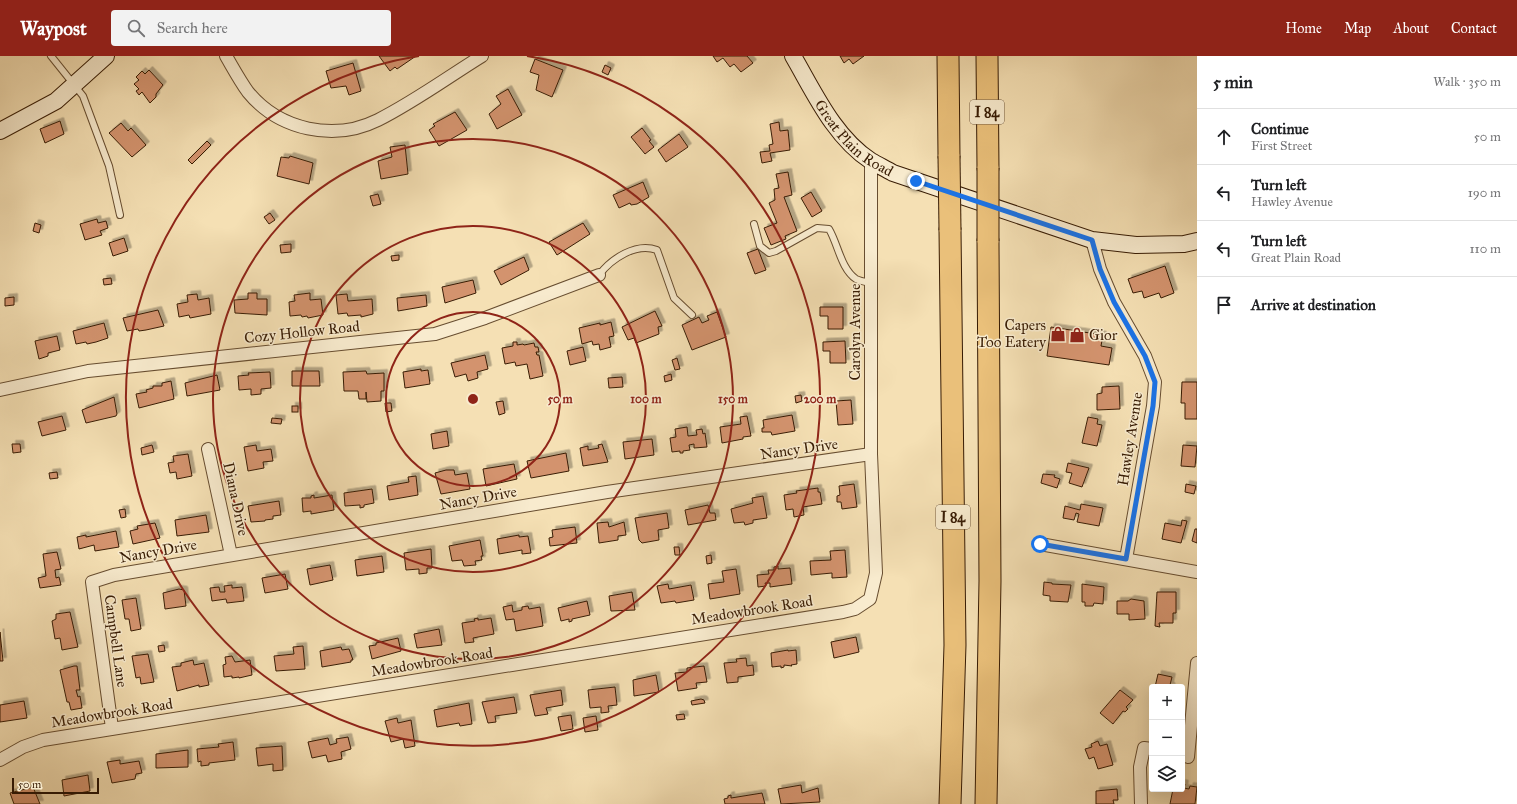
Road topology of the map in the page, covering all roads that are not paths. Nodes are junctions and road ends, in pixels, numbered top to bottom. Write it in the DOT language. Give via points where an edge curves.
graph roads {
  1 [pos="51,56"];
  2 [pos="106,56"];
  3 [pos="226,56"];
  4 [pos="482,56"];
  5 [pos="793,56"];
  6 [pos="948,56"];
  7 [pos="987,56"];
  8 [pos="74,86"];
  9 [pos="0,131"];
  10 [pos="871,161"];
  11 [pos="120,215"];
  12 [pos="754,224"];
  13 [pos="1092,240"];
  14 [pos="1197,241"];
  15 [pos="599,275"];
  16 [pos="871,283"];
  17 [pos="692,315"];
  18 [pos="0,390"];
  19 [pos="208,450"];
  20 [pos="871,454"];
  21 [pos="1040,544"];
  22 [pos="232,555"];
  23 [pos="1126,559"];
  24 [pos="1197,572"];
  25 [pos="92,582"];
  26 [pos="870,599"];
  27 [pos="1197,663"];
  28 [pos="112,728"];
  29 [pos="1149,749"];
  30 [pos="1189,757"];
  31 [pos="0,760"];
  32 [pos="950,804"];
  33 [pos="986,804"];
  34 [pos="1141,804"];
  1 -- 8 [label="lane"];
  2 -- 8 [label="main road"];
  3 -- 4 [label="street" via="248,92 276,117 295,126 337,132 377,121"];
  5 -- 10 [label="main road, Great Plain Road" via="817,100 837,127 856,149"];
  6 -- 32 [label="highway, I 84, bridge" via="955,645"];
  7 -- 33 [label="highway, I 84, bridge" via="990,581"];
  8 -- 9 [label="main road" via="56,101"];
  8 -- 11 [label="lane" via="83,96 109,166"];
  10 -- 13 [label="main road, Great Plain Road" via="893,173"];
  10 -- 16 [label="street, Carolyn Avenue"];
  12 -- 16 [label="lane" via="760,246 769,253 817,228 828,229 836,241 844,266 856,279"];
  13 -- 14 [label="main road, Great Plain Road" via="1136,246"];
  13 -- 23 [label="street, Hawley Avenue" via="1100,269 1114,302 1145,356 1155,382"];
  15 -- 17 [label="lane" via="606,265 631,251 649,247 657,250 674,298"];
  15 -- 18 [label="street, Cozy Hollow Road" via="435,334 88,371"];
  16 -- 20 [label="street, Carolyn Avenue"];
  19 -- 22 [label="street, Diana Drive"];
  20 -- 22 [label="street, Nancy Drive" via="607,492"];
  20 -- 26 [label="street, Carolyn Avenue" via="876,573"];
  21 -- 23 [label="street"];
  22 -- 25 [label="street, Nancy Drive" via="114,575"];
  23 -- 24 [label="street"];
  25 -- 28 [label="street, Campbell Lane"];
  26 -- 28 [label="street, Meadowbrook Road" via="843,612"];
  27 -- 30 [label="street"];
  28 -- 31 [label="street, Meadowbrook Road" via="43,740 23,747"];
  29 -- 34 [label="street" via="1144,748 1140,767"];
}
